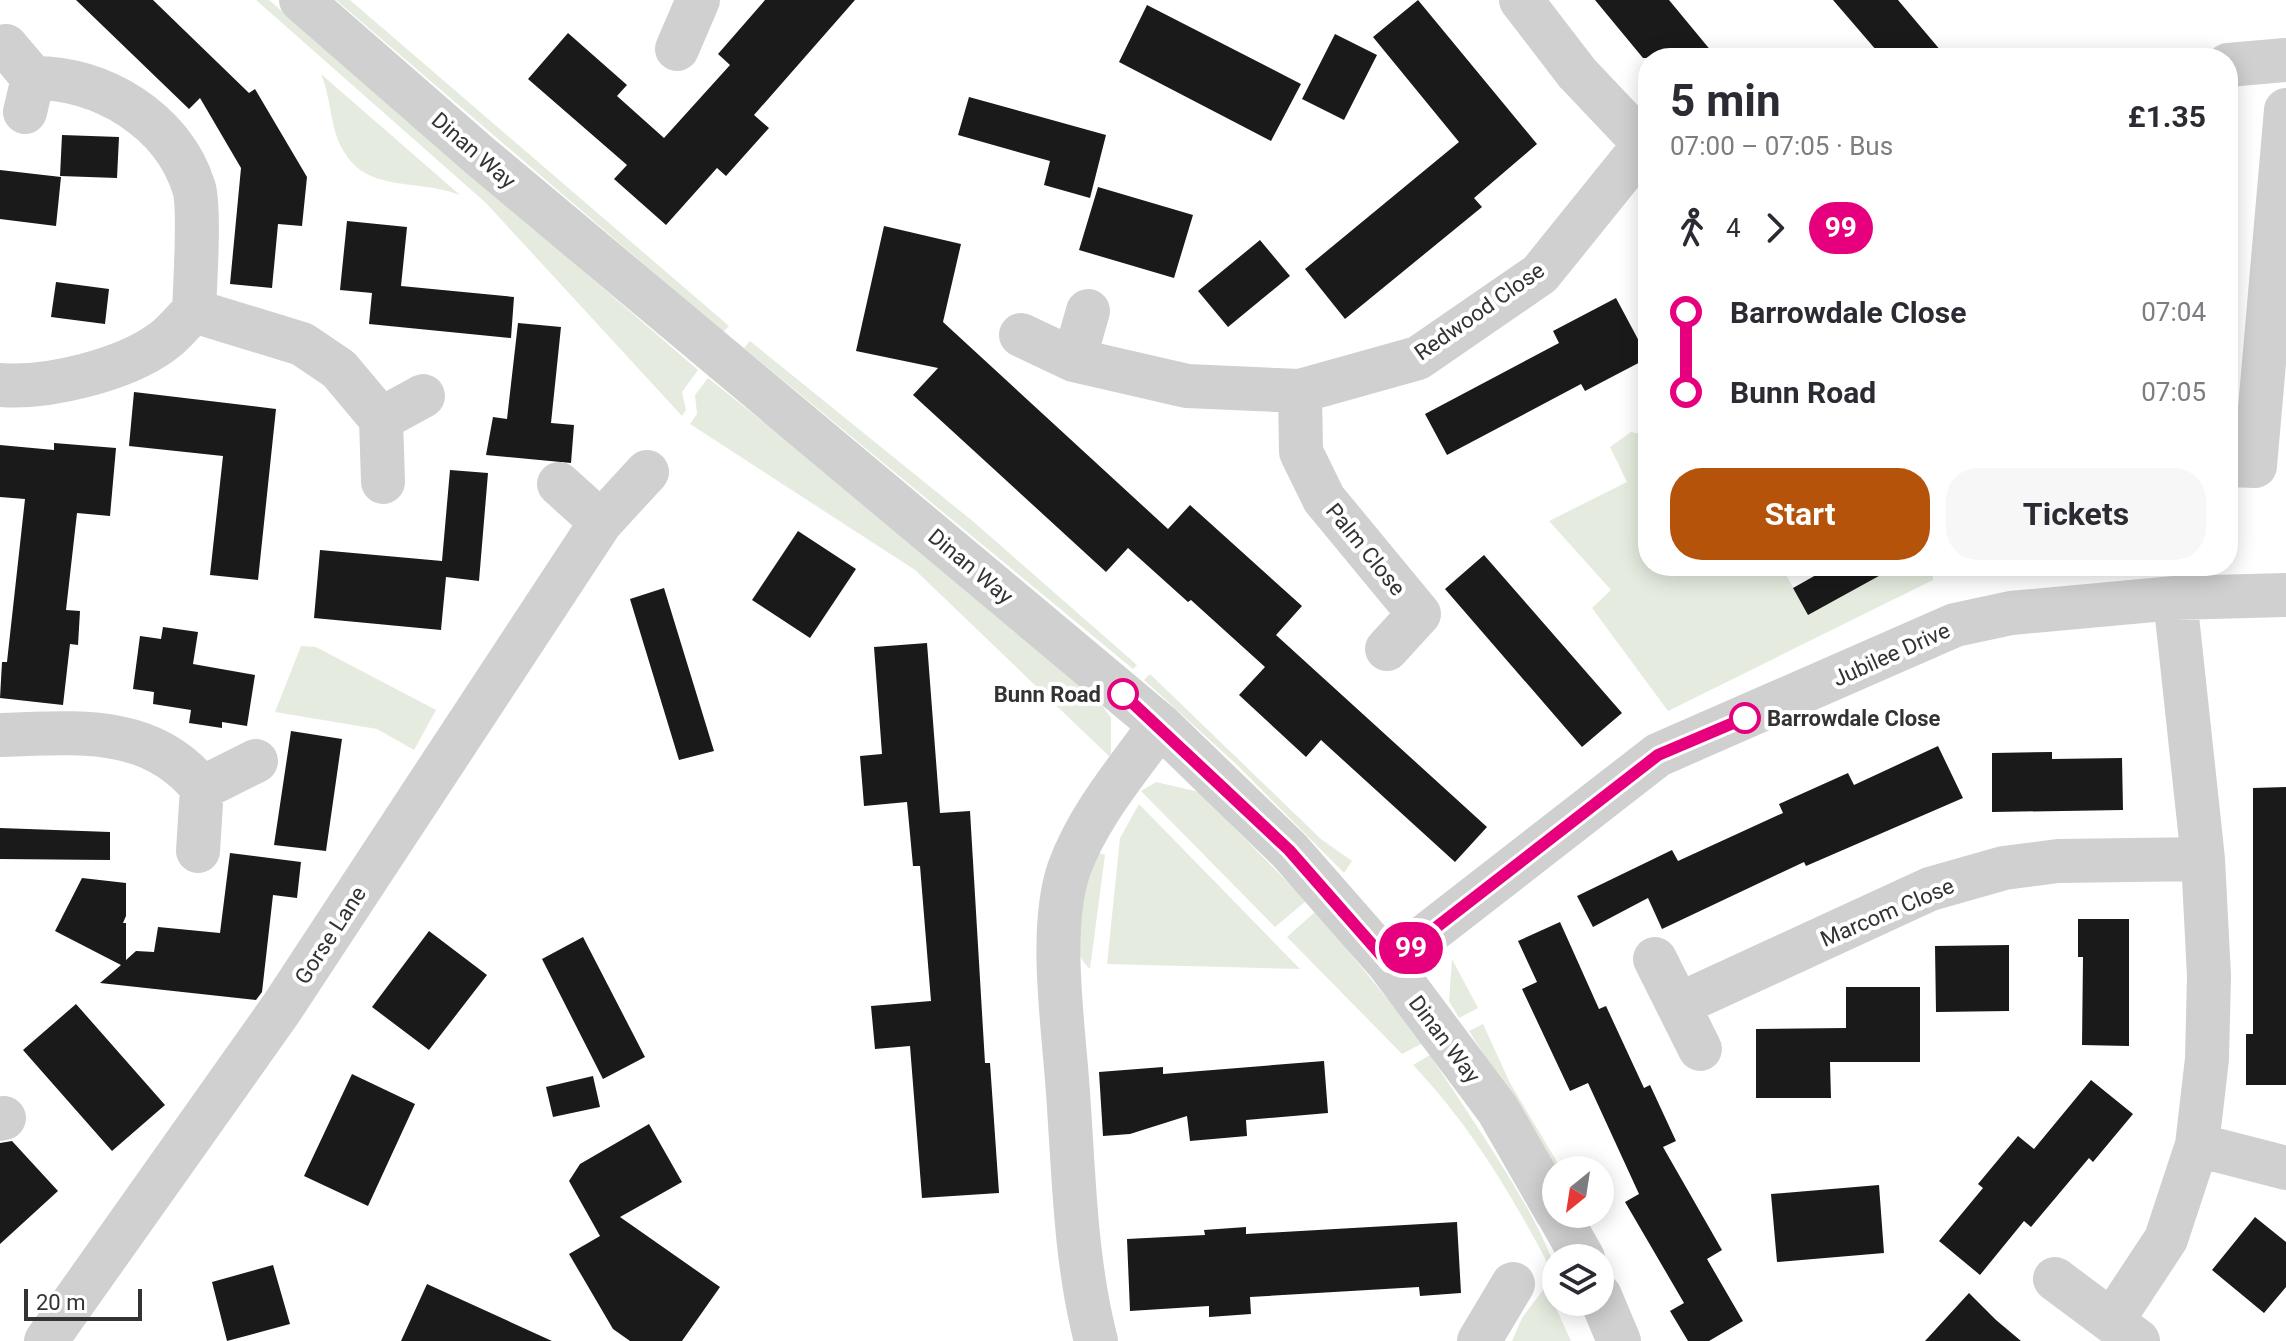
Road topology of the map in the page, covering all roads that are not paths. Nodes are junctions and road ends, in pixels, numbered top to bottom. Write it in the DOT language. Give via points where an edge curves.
graph roads {
  1 [pos="301,0"];
  2 [pos="699,0"];
  3 [pos="1521,0"];
  4 [pos="677,49"];
  5 [pos="2286,60"];
  6 [pos="2238,64"];
  7 [pos="21,78"];
  8 [pos="2286,110"];
  9 [pos="1638,138"];
  10 [pos="1638,157"];
  11 [pos="194,311"];
  12 [pos="1088,311"];
  13 [pos="1021,335"];
  14 [pos="1074,360"];
  15 [pos="0,385"];
  16 [pos="1300,391"];
  17 [pos="423,396"];
  18 [pos="381,419"];
  19 [pos="2238,465"];
  20 [pos="647,472"];
  21 [pos="383,482"];
  22 [pos="559,484"];
  23 [pos="601,522"];
  24 [pos="2286,595"];
  25 [pos="2175,598"];
  26 [pos="1387,649"];
  27 [pos="1160,725"];
  28 [pos="0,735"];
  29 [pos="256,761"];
  30 [pos="202,788"];
  31 [pos="198,851"];
  32 [pos="2203,859"];
  33 [pos="1655,959"];
  34 [pos="1389,964"];
  35 [pos="1678,1005"];
  36 [pos="1700,1049"];
  37 [pos="2197,1145"];
  38 [pos="2286,1168"];
  39 [pos="1542,1186"];
  40 [pos="2055,1279"];
  41 [pos="1513,1284"];
  42 [pos="1608,1316"];
  43 [pos="2125,1331"];
  44 [pos="46,1341"];
  45 [pos="1096,1341"];
  46 [pos="1479,1341"];
  47 [pos="1619,1341"];
  1 -- 27 [label="street, Dinan Way"];
  2 -- 4 [label="street"];
  3 -- 9 [label="street" via="1577,73"];
  5 -- 6 [label="street"];
  7 -- 11 [label="street" via="61,77 134,107 173,145 195,190"];
  8 -- 19 [label="street" via="2255,466"];
  10 -- 16 [label="street, Redwood Close" via="1540,274 1418,358"];
  11 -- 15 [label="street" via="162,342 91,375"];
  11 -- 18 [label="street" via="302,344 339,369"];
  12 -- 14 [label="street"];
  13 -- 14 [label="street, Redwood Close"];
  14 -- 16 [label="street, Redwood Close" via="1187,386"];
  16 -- 26 [label="street, Palm Close" via="1301,452 1324,499 1419,614"];
  17 -- 18 [label="street"];
  18 -- 21 [label="street"];
  20 -- 23 [label="street, Gorse Lane"];
  22 -- 23 [label="street"];
  23 -- 44 [label="street, Gorse Lane" via="281,1009"];
  24 -- 25 [label="street, Jubilee Drive"];
  25 -- 32 [label="street"];
  25 -- 34 [label="street, Jubilee Drive" via="2011,613 1955,625 1658,755"];
  27 -- 34 [label="street, Dinan Way" via="1289,850"];
  27 -- 45 [label="street" via="1095,816 1063,896 1062,1002 1082,1288"];
  28 -- 30 [label="street" via="134,740 169,755"];
  29 -- 30 [label="street"];
  30 -- 31 [label="street"];
  32 -- 35 [label="street, Marcom Close" via="2058,861 1989,872 1930,889"];
  32 -- 37 [label="street" via="2209,976"];
  33 -- 35 [label="street"];
  34 -- 39 [label="street, Dinan Way" via="1498,1110"];
  35 -- 36 [label="street"];
  37 -- 38 [label="street"];
  37 -- 43 [label="street" via="2166,1239"];
  40 -- 43 [label="street"];
  41 -- 46 [label="street"];
  42 -- 47 [label="street"];
}
